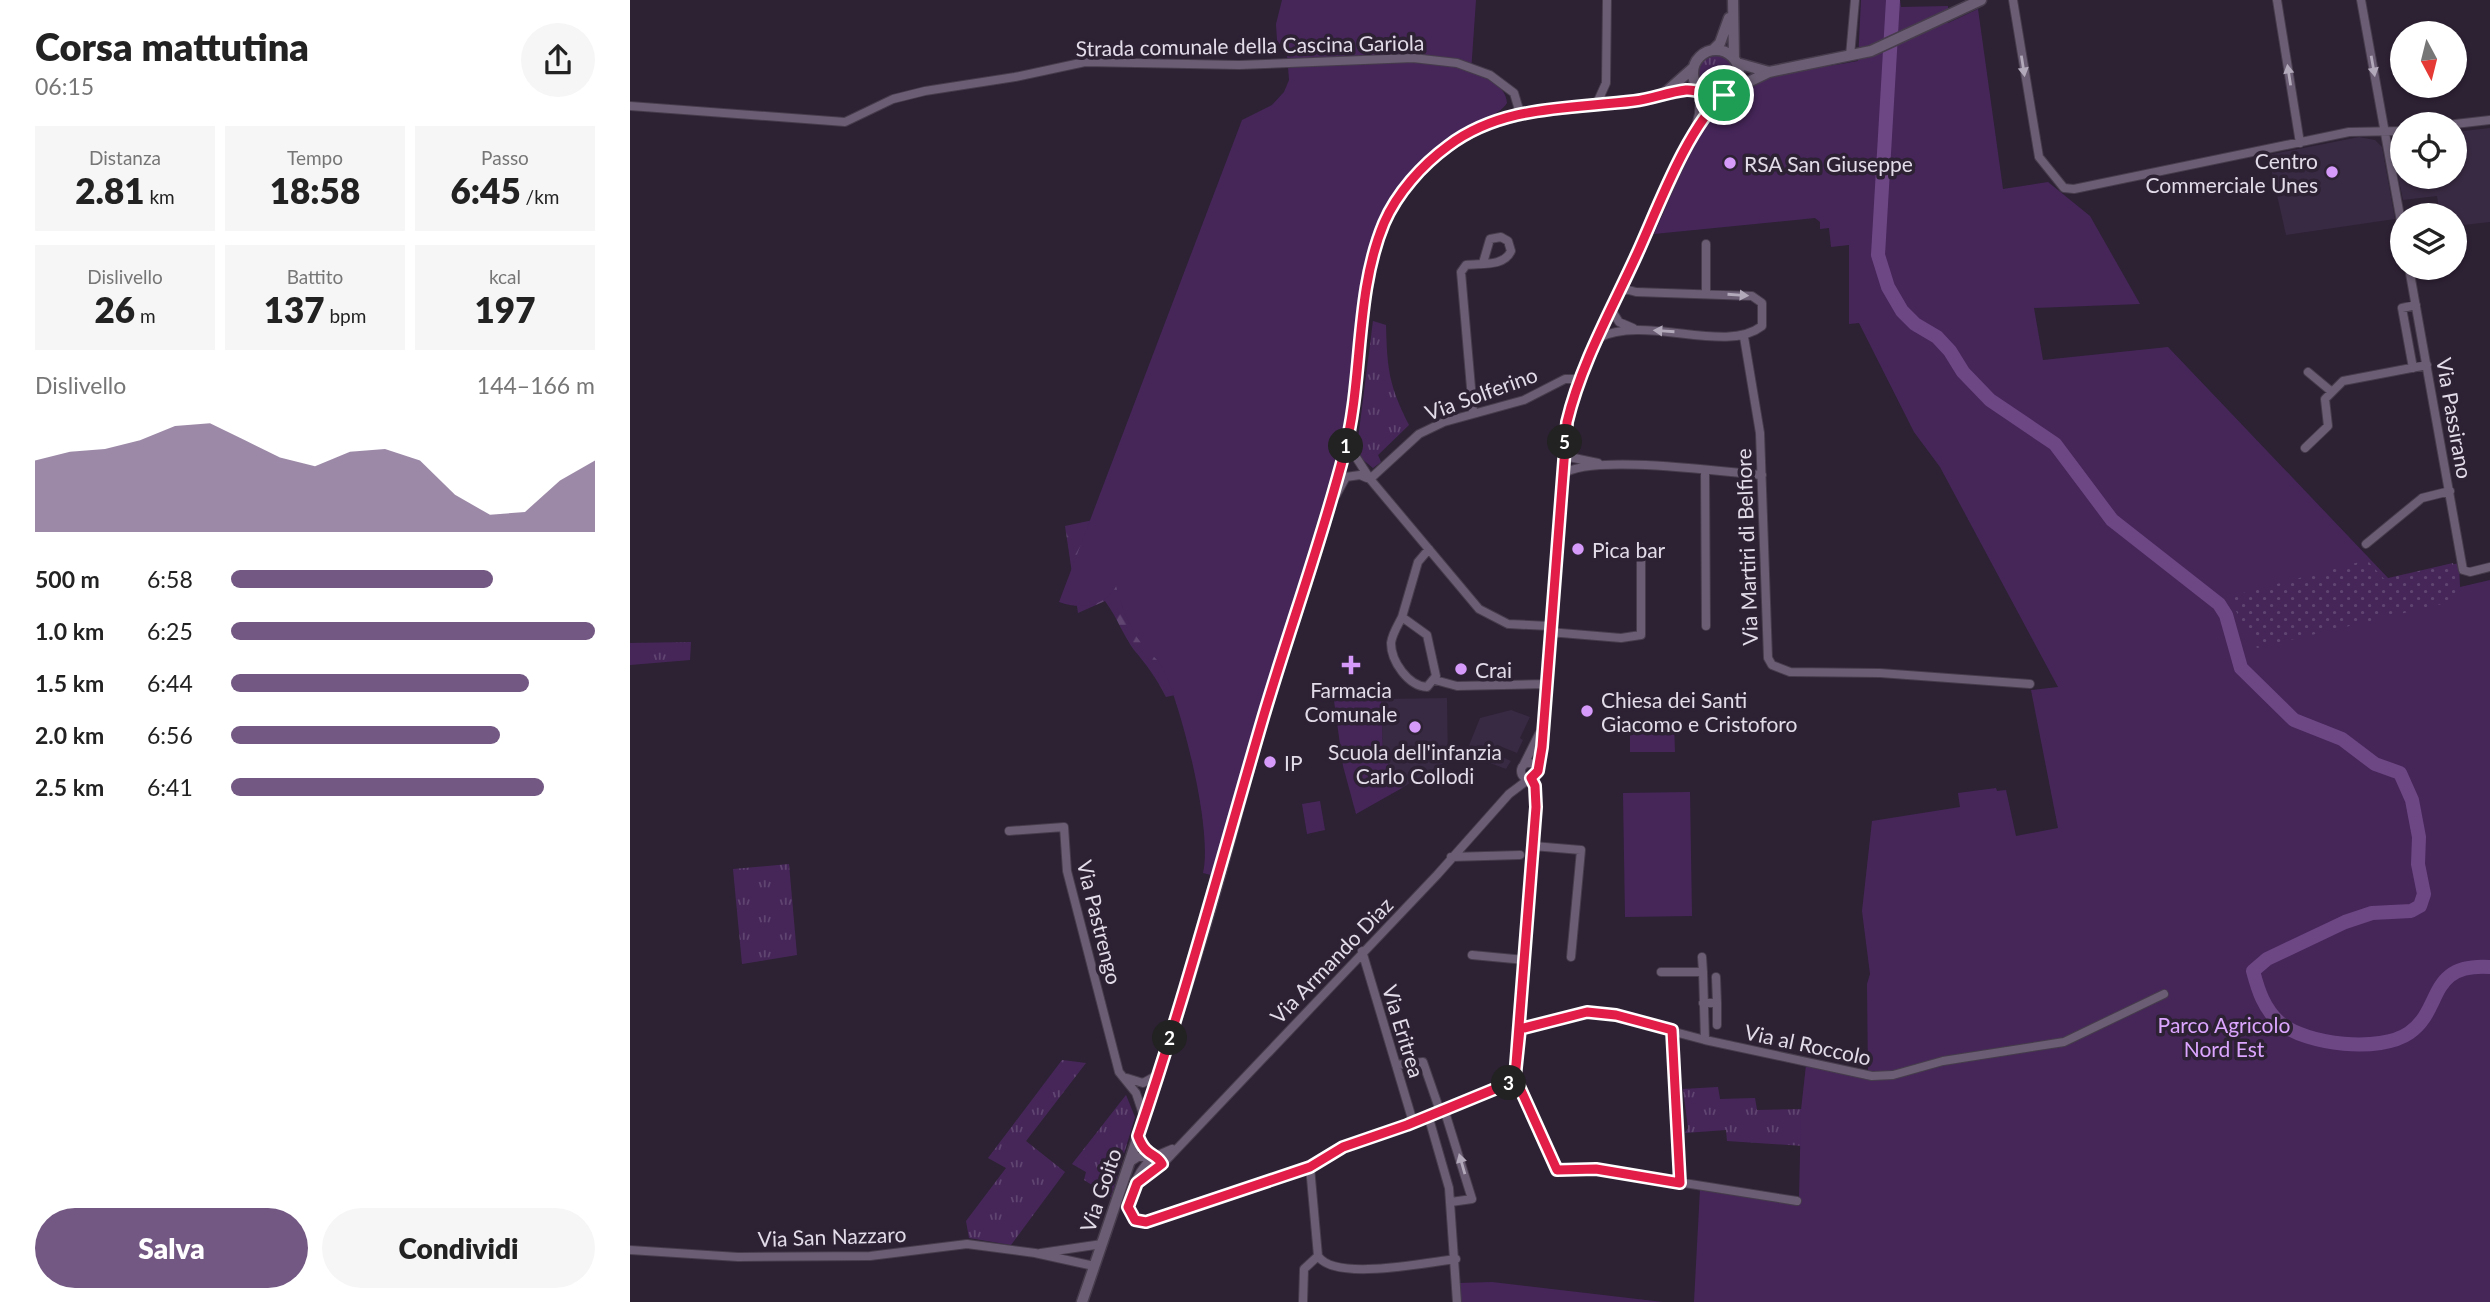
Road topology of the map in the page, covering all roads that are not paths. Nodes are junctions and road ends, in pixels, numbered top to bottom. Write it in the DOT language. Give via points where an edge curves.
graph roads {
  1 [pos="1608,0"];
  2 [pos="1855,0"];
  3 [pos="1980,0"];
  4 [pos="2013,0"];
  5 [pos="2277,0"];
  6 [pos="2361,0"];
  7 [pos="1732,1"];
  8 [pos="1713,50"];
  9 [pos="1850,56"];
  10 [pos="1735,61"];
  11 [pos="1693,68"];
  12 [pos="1769,72"];
  13 [pos="1606,83"];
  14 [pos="1700,90"];
  15 [pos="1729,92"];
  16 [pos="1661,94"];
  17 [pos="1619,102"];
  18 [pos="1597,103"];
  19 [pos="630,106"];
  20 [pos="1520,113"];
  21 [pos="2490,120"];
  22 [pos="2467,123"];
  23 [pos="2390,132"];
  24 [pos="2384,133"];
  25 [pos="1694,134"];
  26 [pos="2300,143"];
  27 [pos="2397,203"];
  28 [pos="1706,244"];
  29 [pos="1483,263"];
  30 [pos="2411,280"];
  31 [pos="1621,288"];
  32 [pos="1706,293"];
  33 [pos="2416,305"];
  34 [pos="1611,309"];
  35 [pos="1636,329"];
  36 [pos="1744,337"];
  37 [pos="1598,338"];
  38 [pos="2427,365"];
  39 [pos="2413,368"];
  40 [pos="2308,372"];
  41 [pos="1579,379"];
  42 [pos="2332,392"];
  43 [pos="1473,411"];
  44 [pos="1347,442"];
  45 [pos="2305,449"];
  46 [pos="1564,456"];
  47 [pos="1601,464"];
  48 [pos="1705,470"];
  49 [pos="1562,475"];
  50 [pos="1762,475"];
  51 [pos="1370,479"];
  52 [pos="2450,491"];
  53 [pos="1330,505"];
  54 [pos="2366,544"];
  55 [pos="1641,548"];
  56 [pos="1429,549"];
  57 [pos="2490,567"];
  58 [pos="1402,617"];
  59 [pos="1706,626"];
  60 [pos="1549,629"];
  61 [pos="1435,680"];
  62 [pos="1545,684"];
  63 [pos="2030,684"];
  64 [pos="1541,728"];
  65 [pos="1522,768"];
  66 [pos="1532,777"];
  67 [pos="1509,794"];
  68 [pos="1009,831"];
  69 [pos="1533,846"];
  70 [pos="1520,855"];
  71 [pos="1451,857"];
  72 [pos="1362,951"];
  73 [pos="1472,955"];
  74 [pos="1571,957"];
  75 [pos="1702,957"];
  76 [pos="1525,960"];
  77 [pos="1661,972"];
  78 [pos="1703,972"];
  79 [pos="1716,977"];
  80 [pos="2164,994"];
  81 [pos="1703,1003"];
  82 [pos="1717,1003"];
  83 [pos="1717,1026"];
  84 [pos="1520,1029"];
  85 [pos="1672,1030"];
  86 [pos="1704,1040"];
  87 [pos="1396,1065"];
  88 [pos="1159,1074"];
  89 [pos="1124,1077"];
  90 [pos="1515,1077"];
  91 [pos="1442,1110"];
  92 [pos="1428,1115"];
  93 [pos="1144,1118"];
  94 [pos="1413,1122"];
  95 [pos="1138,1136"];
  96 [pos="1175,1148"];
  97 [pos="1152,1156"];
  98 [pos="1129,1163"];
  99 [pos="1162,1164"];
  100 [pos="1310,1167"];
  101 [pos="1124,1176"];
  102 [pos="1137,1183"];
  103 [pos="1680,1183"];
  104 [pos="1797,1201"];
  105 [pos="1451,1202"];
  106 [pos="1102,1244"];
  107 [pos="1079,1245"];
  108 [pos="630,1250"];
  109 [pos="1035,1253"];
  110 [pos="1318,1256"];
  111 [pos="1456,1259"];
  112 [pos="1074,1262"];
  113 [pos="1094,1266"];
  114 [pos="1082,1302"];
  115 [pos="1303,1302"];
  116 [pos="1457,1302"];
  1 -- 13 [label="street"];
  2 -- 9 [label="street"];
  3 -- 9 [label="street" via="1883,46"];
  4 -- 26 [label="street, one-way" via="2039,157 2064,188"];
  26 -- 5 [label="street, one-way"];
  6 -- 24 [label="street, one-way"];
  7 -- 8 [label="street" via="1722,39"];
  7 -- 10 [label="street"];
  8 -- 10 [label="street" via="1726,52"];
  8 -- 11 [label="street"];
  9 -- 12 [label="street"];
  10 -- 12 [label="street"];
  10 -- 15 [label="street" via="1739,77"];
  11 -- 14 [label="street"];
  11 -- 16 [label="street, Via Goito"];
  12 -- 15 [label="street"];
  13 -- 17 [label="street"];
  13 -- 18 [label="street"];
  14 -- 15 [label="street" via="1712,96"];
  14 -- 16 [label="street, Via Goito"];
  14 -- 25 [label="street, Via Armando Diaz"];
  15 -- 25 [label="street, Via Armando Diaz"];
  16 -- 17 [label="street, Via Goito"];
  17 -- 18 [label="street, Via Goito"];
  18 -- 20 [label="street, Via Goito"];
  19 -- 20 [label="street, Strada comunale della Cascina Gariola" via="845,122 893,99 1085,62 1239,65 1413,58 1457,63 1490,75 1514,93"];
  20 -- 44 [label="street, Via Goito" via="1484,123 1445,148 1398,197 1384,223 1367,292"];
  21 -- 22 [label="street"];
  23 -- 24 [label="street"];
  24 -- 26 [label="street" via="2349,132"];
  24 -- 27 [label="street"];
  25 -- 31 [label="street, Via Armando Diaz"];
  28 -- 32 [label="street"];
  29 -- 43 [label="street" via="1466,265 1461,272"];
  30 -- 33 [label="street, Via Passirano"];
  31 -- 32 [label="street"];
  31 -- 34 [label="street, Via Armando Diaz"];
  32 -- 36 [label="street, one-way" via="1752,296 1762,303 1762,326"];
  33 -- 38 [label="street, Via Passirano"];
  33 -- 39 [label="street" via="2402,309"];
  34 -- 35 [label="street" via="1619,323"];
  34 -- 37 [label="street, Via Armando Diaz"];
  36 -- 35 [label="street, one-way"];
  35 -- 37 [label="street"];
  36 -- 50 [label="street, Via Martiri di Belfiore"];
  37 -- 41 [label="street, Via Armando Diaz"];
  38 -- 39 [label="street"];
  38 -- 52 [label="street, Via Passirano"];
  39 -- 42 [label="street" via="2343,382"];
  40 -- 42 [label="street"];
  41 -- 43 [label="street, Via Solferino" via="1565,379 1524,400"];
  41 -- 46 [label="street, Via Armando Diaz" via="1567,422"];
  42 -- 45 [label="street" via="2325,399 2328,426"];
  43 -- 51 [label="street, Via Solferino" via="1419,434"];
  44 -- 51 [label="street"];
  44 -- 53 [label="street, Via Goito"];
  46 -- 47 [label="street"];
  46 -- 49 [label="street, Via Armando Diaz"];
  47 -- 48 [label="street"];
  47 -- 49 [label="street" via="1570,468"];
  48 -- 50 [label="street"];
  48 -- 59 [label="street"];
  49 -- 60 [label="street, Via Armando Diaz"];
  50 -- 63 [label="street, Via Martiri di Belfiore" via="1763,578 1772,665 1790,672"];
  51 -- 53 [label="street" via="1346,477"];
  51 -- 56 [label="street"];
  52 -- 54 [label="street" via="2422,498"];
  52 -- 57 [label="street, Via Passirano" via="2466,573"];
  53 -- 88 [label="street, Via Goito"];
  55 -- 60 [label="street" via="1641,635 1621,638"];
  56 -- 58 [label="street" via="1418,562"];
  56 -- 60 [label="street" via="1487,615 1508,624"];
  58 -- 61 [label="street" via="1427,635"];
  58 -- 61 [label="street" via="1391,641 1398,666 1421,687"];
  60 -- 62 [label="street, Via Armando Diaz"];
  61 -- 62 [label="street" via="1457,686"];
  62 -- 64 [label="street, Via Armando Diaz"];
  64 -- 65 [label="street, Via Armando Diaz"];
  64 -- 66 [label="street, Via Armando Diaz" via="1542,747"];
  65 -- 66 [label="street" via="1524,777"];
  65 -- 66 [label="street" via="1534,765"];
  65 -- 67 [label="street, Via Armando Diaz"];
  66 -- 67 [label="street, Via Armando Diaz"];
  66 -- 69 [label="street" via="1536,790"];
  67 -- 71 [label="street, Via Armando Diaz"];
  68 -- 89 [label="street, Via Pastrengo" via="1064,827 1067,871"];
  69 -- 74 [label="street" via="1581,850"];
  69 -- 76 [label="street"];
  70 -- 71 [label="street"];
  71 -- 72 [label="street, Via Armando Diaz"];
  72 -- 87 [label="street, Via Eritrea"];
  72 -- 96 [label="street, Via Armando Diaz"];
  73 -- 76 [label="street"];
  75 -- 78 [label="street"];
  76 -- 84 [label="street"];
  77 -- 78 [label="street"];
  78 -- 81 [label="street"];
  79 -- 82 [label="street"];
  80 -- 86 [label="street, Via al Roccolo" via="2064,1042 1943,1061 1893,1074 1865,1076"];
  81 -- 82 [label="street"];
  81 -- 86 [label="street"];
  82 -- 83 [label="street"];
  84 -- 85 [label="street, Via al Roccolo" via="1587,1012"];
  84 -- 90 [label="street"];
  85 -- 86 [label="street, Via al Roccolo"];
  85 -- 103 [label="street"];
  87 -- 91 [label="street" via="1423,1062"];
  87 -- 94 [label="street, Via Eritrea"];
  88 -- 89 [label="street" via="1143,1083"];
  88 -- 93 [label="street, Via Goito"];
  89 -- 93 [label="street, Via Pastrengo" via="1142,1104"];
  90 -- 91 [label="street"];
  90 -- 103 [label="street" via="1557,1170 1596,1169"];
  91 -- 92 [label="street"];
  105 -- 91 [label="street, one-way" via="1472,1199"];
  92 -- 94 [label="street"];
  92 -- 105 [label="street"];
  93 -- 95 [label="street, Via Goito"];
  94 -- 100 [label="street" via="1343,1147"];
  95 -- 97 [label="street"];
  95 -- 98 [label="street, Via Goito"];
  96 -- 97 [label="street, Via Armando Diaz"];
  96 -- 99 [label="street, Via Armando Diaz"];
  97 -- 98 [label="street, Via Armando Diaz"];
  97 -- 99 [label="street"];
  97 -- 102 [label="street"];
  98 -- 101 [label="street, Via Goito"];
  99 -- 102 [label="street, Via Armando Diaz"];
  100 -- 102 [label="street" via="1143,1222 1132,1218 1128,1209"];
  100 -- 110 [label="street"];
  101 -- 102 [label="street"];
  101 -- 106 [label="street, Via Goito"];
  103 -- 104 [label="street"];
  105 -- 111 [label="street"];
  106 -- 107 [label="street, Via San Nazzaro"];
  106 -- 113 [label="street, Via Goito"];
  107 -- 109 [label="street, Via San Nazzaro"];
  107 -- 112 [label="street"];
  108 -- 109 [label="street, Via San Nazzaro" via="738,1257 870,1256 967,1244"];
  109 -- 112 [label="street, Via San Nazzaro"];
  110 -- 111 [label="street" via="1326,1265 1356,1270"];
  110 -- 115 [label="street" via="1304,1269"];
  111 -- 116 [label="street"];
  112 -- 113 [label="street, Via San Nazzaro"];
  113 -- 114 [label="street, Via Goito"];
}
